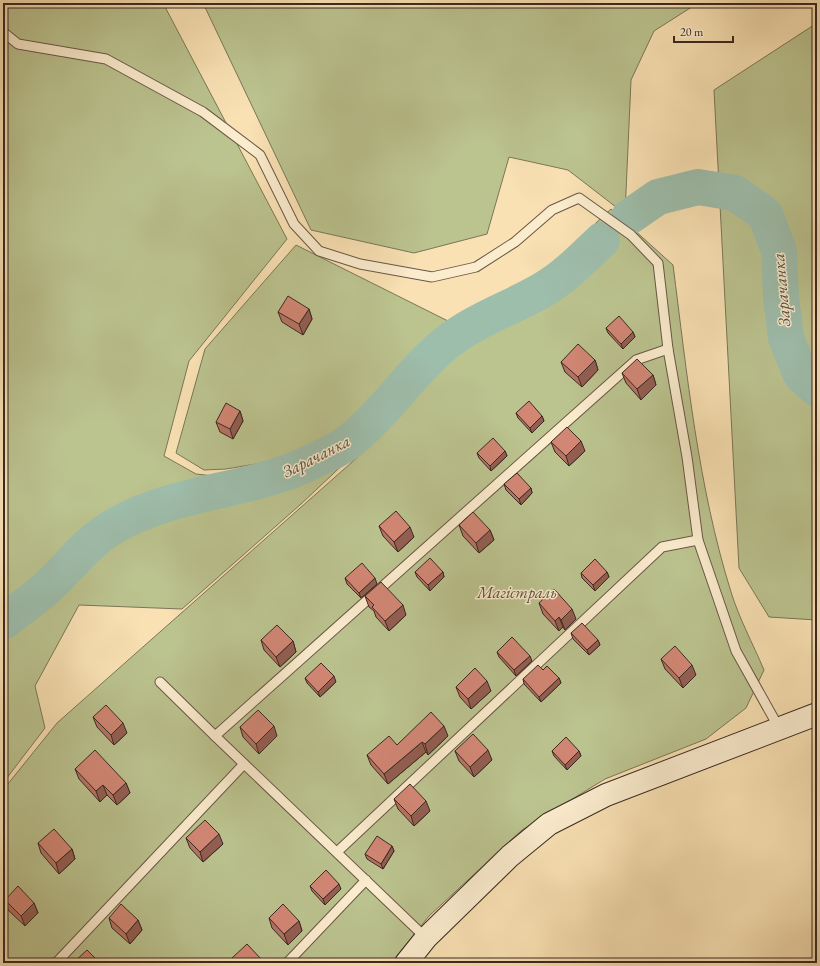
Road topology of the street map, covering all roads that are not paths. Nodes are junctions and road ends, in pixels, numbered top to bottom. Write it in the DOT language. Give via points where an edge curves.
graph roads {
  1 [pos="3,32"];
  2 [pos="668,349"];
  3 [pos="698,540"];
  4 [pos="160,682"];
  5 [pos="817,714"];
  6 [pos="779,728"];
  7 [pos="215,736"];
  8 [pos="244,764"];
  9 [pos="337,852"];
  10 [pos="366,880"];
  11 [pos="426,938"];
  12 [pos="56,963"];
  13 [pos="287,963"];
  14 [pos="406,963"];
  1 -- 2 [label="lane" via="18,44 106,59 203,112 260,155 294,224 319,251 360,264 432,277 476,267 515,242 552,210 579,198 630,235 658,263"];
  2 -- 3 [label="lane" via="687,457"];
  2 -- 7 [label="lane" via="636,360"];
  3 -- 6 [label="lane" via="736,651"];
  3 -- 9 [label="lane" via="662,547"];
  4 -- 7 [label="lane"];
  5 -- 6 [label="street"];
  6 -- 11 [label="street" via="606,794 549,824 510,856"];
  7 -- 8 [label="lane"];
  8 -- 9 [label="lane"];
  8 -- 12 [label="lane"];
  9 -- 10 [label="lane"];
  10 -- 11 [label="lane"];
  10 -- 13 [label="lane"];
  11 -- 14 [label="street"];
}
